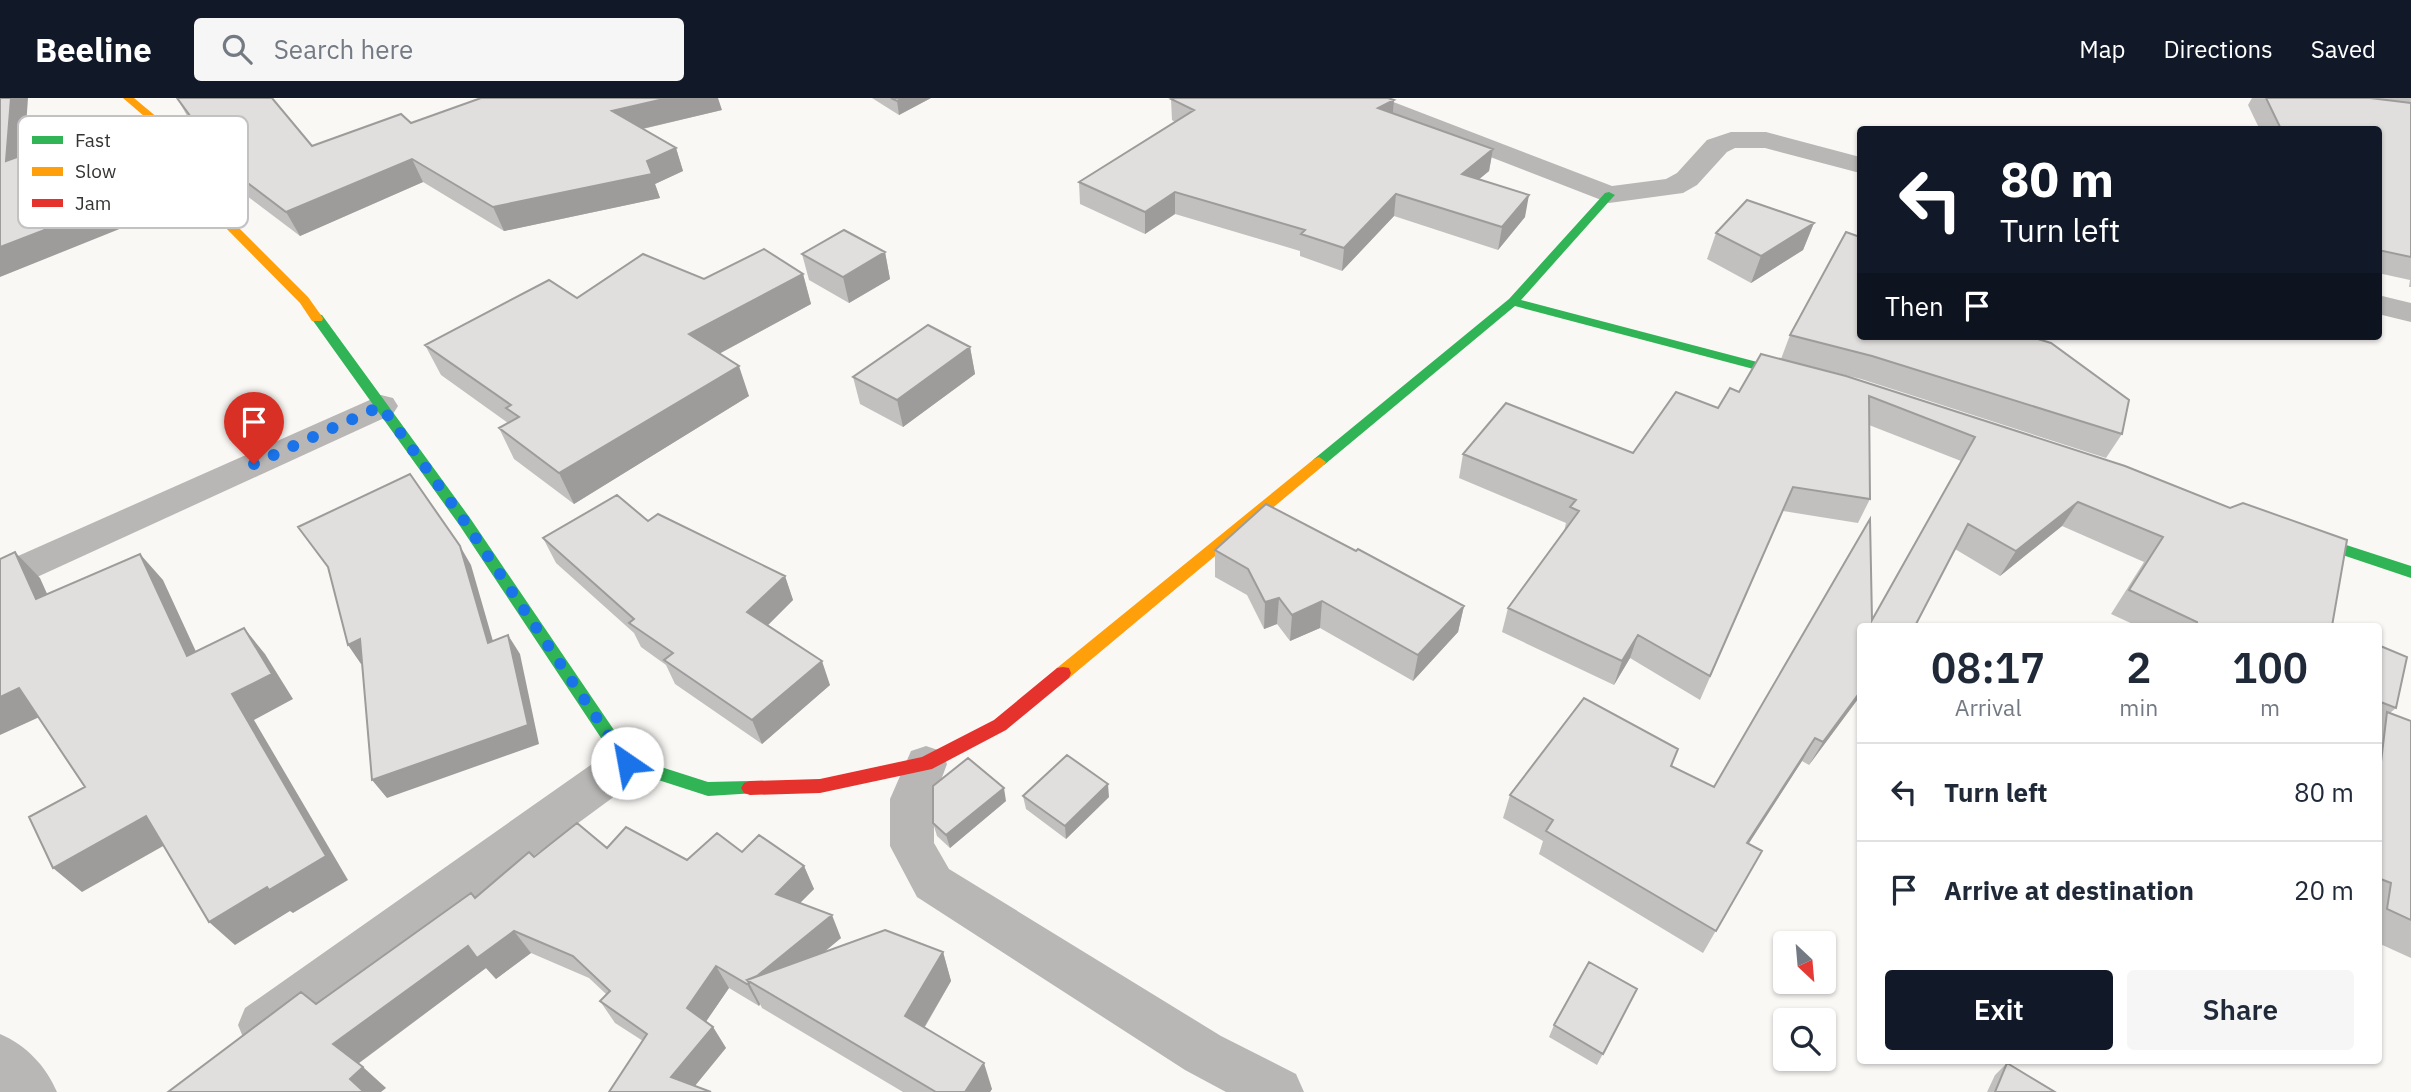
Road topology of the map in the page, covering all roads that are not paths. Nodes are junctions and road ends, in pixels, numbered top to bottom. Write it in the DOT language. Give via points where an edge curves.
graph roads {
  1 [pos="128,98"];
  2 [pos="1360,98"];
  3 [pos="149,116"];
  4 [pos="1857,164"];
  5 [pos="1609,195"];
  6 [pos="232,228"];
  7 [pos="1513,302"];
  8 [pos="2382,305"];
  9 [pos="2411,313"];
  10 [pos="1821,383"];
  11 [pos="381,406"];
  12 [pos="2278,528"];
  13 [pos="2411,572"];
  14 [pos="0,580"];
  15 [pos="627,763"];
  16 [pos="926,764"];
  17 [pos="226,1052"];
  18 [pos="0,1059"];
  19 [pos="31,1092"];
  20 [pos="1278,1092"];
  1 -- 3 [label="street"];
  2 -- 5 [label="street"];
  4 -- 5 [label="street" via="1766,140 1731,140 1717,146 1687,179 1673,187"];
  5 -- 7 [label="street"];
  6 -- 11 [label="street" via="304,300"];
  7 -- 10 [label="street"];
  7 -- 16 [label="street" via="1000,725"];
  8 -- 9 [label="street"];
  11 -- 14 [label="street"];
  11 -- 15 [label="street"];
  12 -- 13 [label="street"];
  15 -- 16 [label="street" via="708,789 820,786"];
  15 -- 17 [label="street"];
  16 -- 20 [label="street" via="912,799 912,846 933,883 1203,1053"];
  18 -- 19 [label="street"];
}
